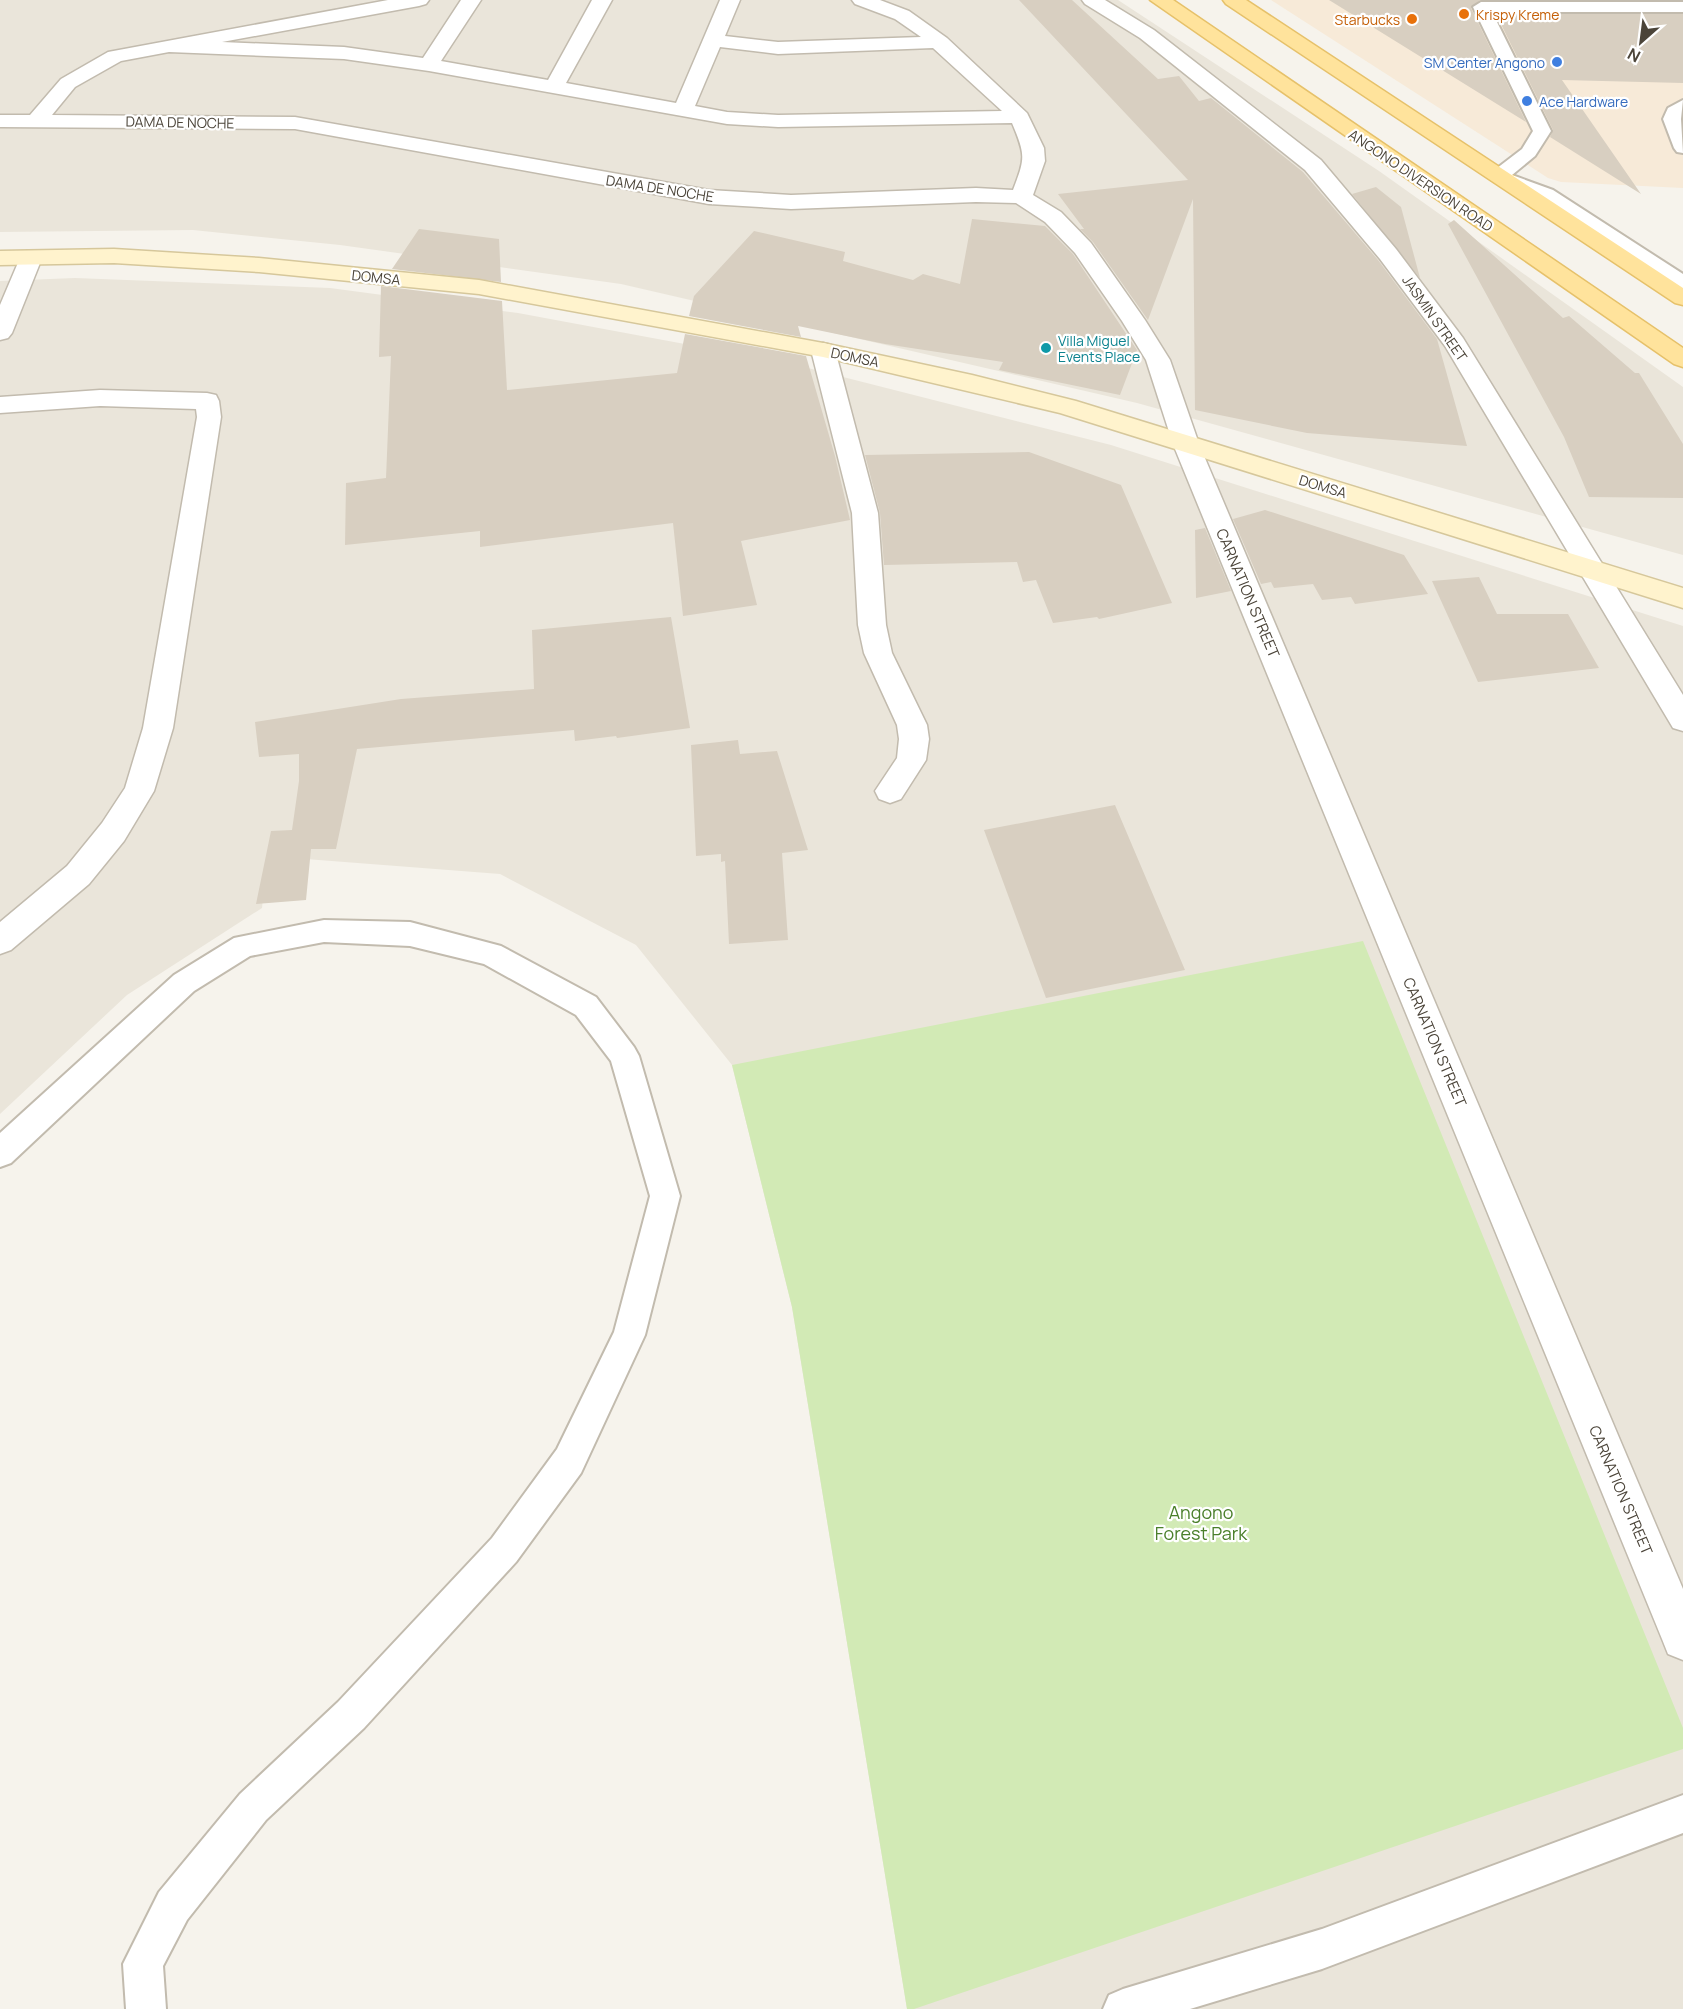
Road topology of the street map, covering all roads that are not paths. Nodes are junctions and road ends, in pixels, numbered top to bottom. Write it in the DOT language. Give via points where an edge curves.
graph roads {
  1 [pos="419,0"];
  2 [pos="471,0"];
  3 [pos="602,0"];
  4 [pos="730,0"];
  5 [pos="862,0"];
  6 [pos="1092,0"];
  7 [pos="1160,0"];
  8 [pos="1238,2"];
  9 [pos="1683,7"];
  10 [pos="713,40"];
  11 [pos="940,42"];
  12 [pos="168,46"];
  13 [pos="429,65"];
  14 [pos="554,87"];
  15 [pos="1683,105"];
  16 [pos="683,110"];
  17 [pos="1020,117"];
  18 [pos="0,121"];
  19 [pos="36,121"];
  20 [pos="1683,148"];
  21 [pos="1499,176"];
  22 [pos="1021,197"];
  23 [pos="0,258"];
  24 [pos="31,258"];
  25 [pos="1683,283"];
  26 [pos="1683,298"];
  27 [pos="0,333"];
  28 [pos="823,350"];
  29 [pos="1683,359"];
  30 [pos="0,405"];
  31 [pos="1186,444"];
  32 [pos="1591,570"];
  33 [pos="1683,598"];
  34 [pos="1683,720"];
  35 [pos="890,791"];
  36 [pos="0,941"];
  37 [pos="0,1153"];
  38 [pos="1683,1639"];
  39 [pos="1683,1814"];
  40 [pos="146,2009"];
  41 [pos="1123,2009"];
  1 -- 12 [label="street"];
  2 -- 13 [label="street"];
  3 -- 14 [label="street"];
  4 -- 10 [label="street"];
  5 -- 11 [label="street" via="902,15"];
  6 -- 32 [label="street, JASMIN STREET" via="1147,34 1313,165 1388,254 1455,343"];
  7 -- 29 [label="main road, ANGONO DIVERSION ROAD"];
  8 -- 21 [label="main road"];
  9 -- 21 [label="lane" via="1481,7 1542,131 1529,152"];
  10 -- 11 [label="street" via="778,48"];
  10 -- 16 [label="street"];
  11 -- 17 [label="street"];
  12 -- 13 [label="street" via="345,53"];
  12 -- 19 [label="street" via="116,56 87,71 68,83"];
  13 -- 14 [label="street"];
  14 -- 16 [label="street"];
  15 -- 20 [label="lane" via="1671,119"];
  16 -- 17 [label="street" via="778,121"];
  17 -- 22 [label="street" via="1034,161"];
  18 -- 19 [label="street, DAMA DE NOCHE"];
  19 -- 22 [label="street, DAMA DE NOCHE" via="295,123 709,197 791,202"];
  21 -- 25 [label="lane" via="1546,194"];
  21 -- 26 [label="main road"];
  22 -- 31 [label="street" via="1053,218 1083,248 1133,320 1158,360"];
  23 -- 24 [label="main road, DOMSA"];
  24 -- 27 [label="street"];
  24 -- 28 [label="main road, DOMSA" via="114,256 248,264 479,287"];
  28 -- 31 [label="main road, DOMSA" via="1067,407"];
  28 -- 35 [label="street" via="865,513 872,625 878,653 912,725 914,738 910,760"];
  30 -- 36 [label="street" via="100,398 207,401 210,417 158,729 139,791 113,832 78,874"];
  31 -- 32 [label="main road, DOMSA"];
  31 -- 38 [label="street, CARNATION STREET"];
  32 -- 33 [label="main road, DOMSA"];
  32 -- 34 [label="street, JASMIN STREET"];
  37 -- 40 [label="lane" via="184,982 244,946 324,931 410,934 491,954 586,1006 624,1056 665,1196 629,1335 569,1461 504,1550 351,1715 253,1807 173,1906 143,1964"];
  39 -- 41 [label="lane" via="1322,1948"];
}
